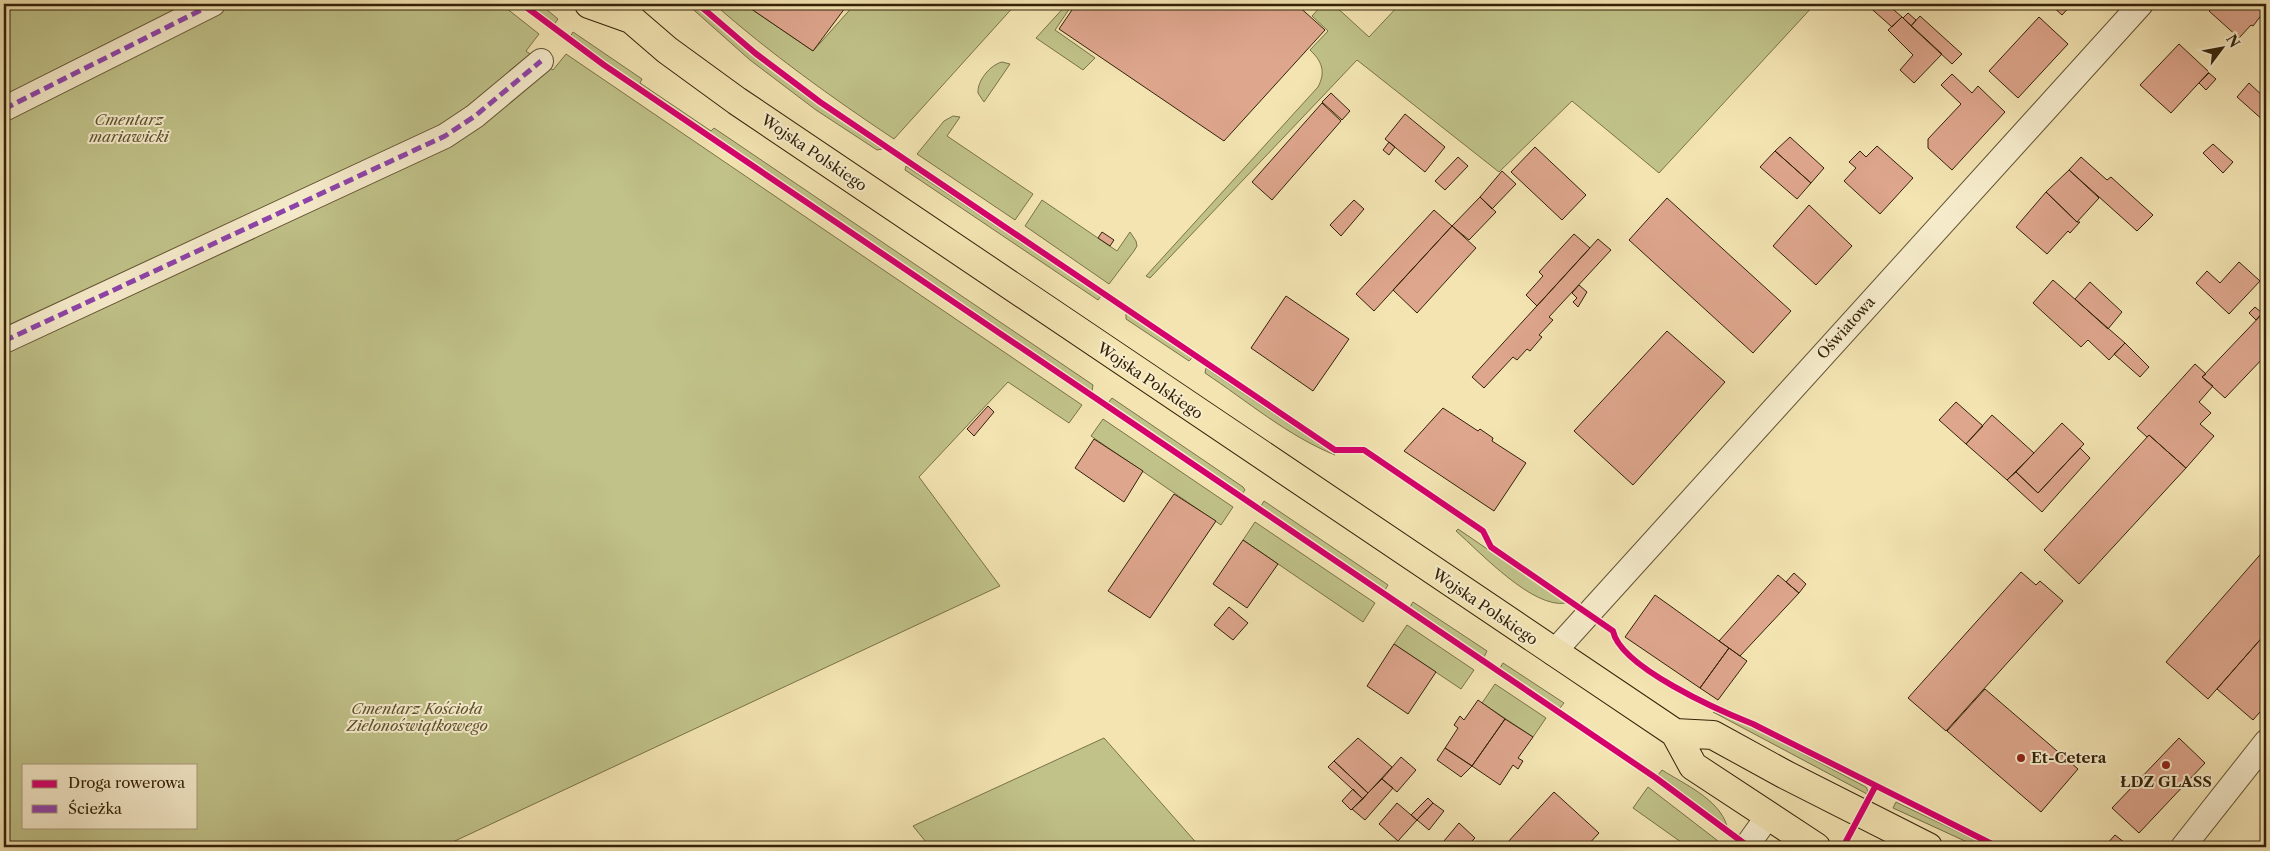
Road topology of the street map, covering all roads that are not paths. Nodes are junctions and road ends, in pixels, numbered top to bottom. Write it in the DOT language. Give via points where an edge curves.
graph roads {
  1 [pos="213,4"];
  2 [pos="589,4"];
  3 [pos="2141,4"];
  4 [pos="627,12"];
  5 [pos="541,61"];
  6 [pos="4,109"];
  7 [pos="4,341"];
  8 [pos="1553,653"];
  9 [pos="1675,734"];
  10 [pos="2266,742"];
  11 [pos="1768,816"];
  12 [pos="1746,847"];
  13 [pos="1816,847"];
  14 [pos="1928,847"];
  15 [pos="2183,847"];
  1 -- 6 [label="street"];
  2 -- 4 [label="main road, Wojska Polskiego"];
  3 -- 8 [label="street, Oświatowa"];
  4 -- 8 [label="main road, Wojska Polskiego" via="667,50 746,107"];
  5 -- 7 [label="street" via="475,116 445,136"];
  8 -- 9 [label="main road, Wojska Polskiego"];
  9 -- 11 [label="main road, Wojska Polskiego" via="1693,766"];
  9 -- 14 [label="main road" via="1713,735"];
  10 -- 15 [label="street"];
  11 -- 12 [label="street"];
  11 -- 13 [label="main road, Wojska Polskiego"];
}
